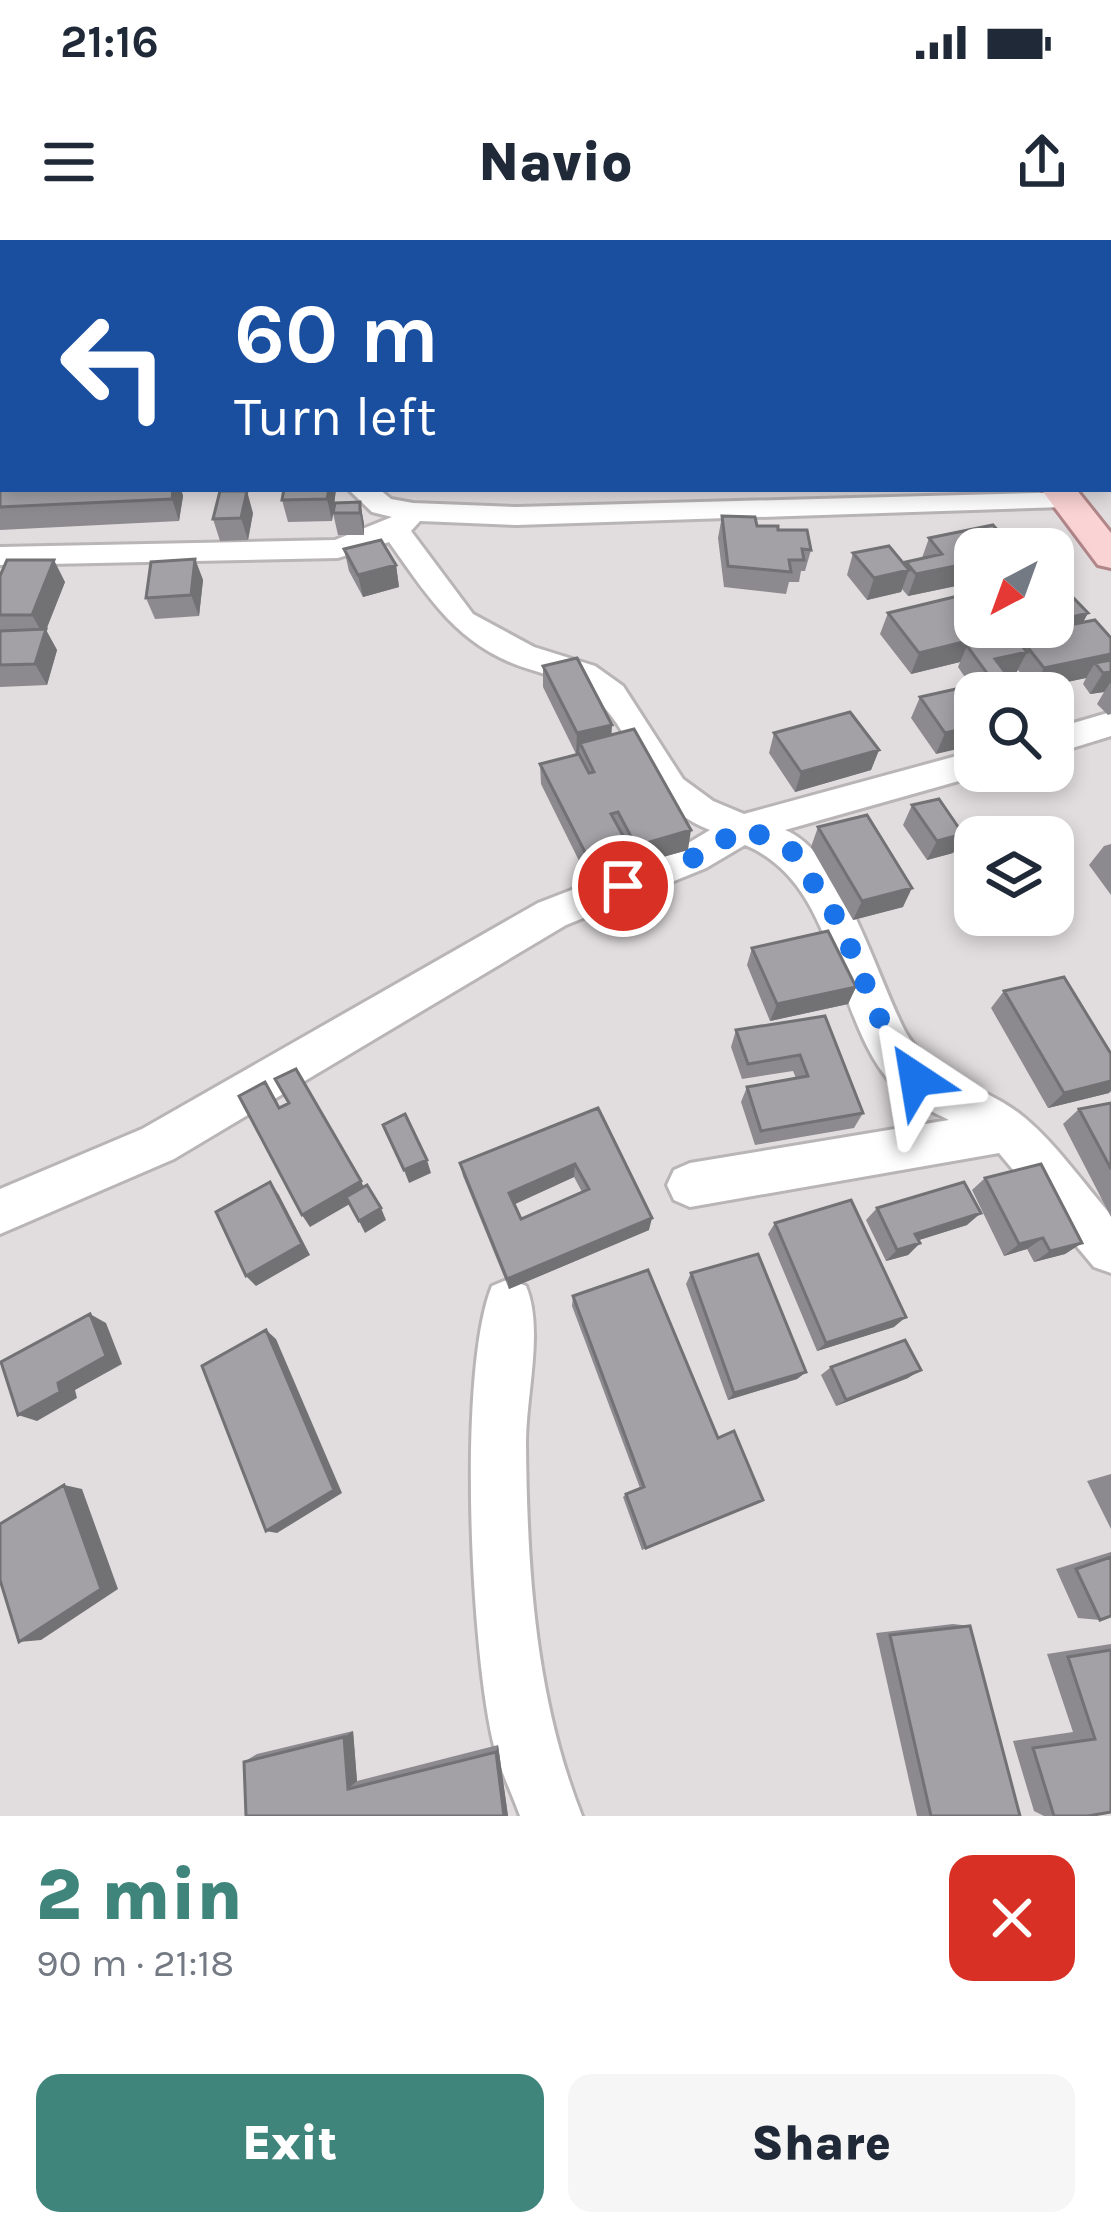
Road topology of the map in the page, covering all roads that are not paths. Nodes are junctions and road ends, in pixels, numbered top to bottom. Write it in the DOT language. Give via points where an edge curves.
graph roads {
  1 [pos="366,492"];
  2 [pos="1061,494"];
  3 [pos="404,521"];
  4 [pos="0,556"];
  5 [pos="1111,556"];
  6 [pos="1111,724"];
  7 [pos="1074,735"];
  8 [pos="954,770"];
  9 [pos="832,803"];
  10 [pos="744,828"];
  11 [pos="790,848"];
  12 [pos="1008,1131"];
  13 [pos="690,1185"];
  14 [pos="0,1212"];
  15 [pos="1111,1250"];
  16 [pos="509,1303"];
  17 [pos="551,1816"];
  1 -- 3 [label="street"];
  2 -- 3 [label="street"];
  2 -- 5 [label="main road"];
  3 -- 4 [label="street" via="338,549"];
  3 -- 10 [label="street" via="462,621 611,694 670,788"];
  6 -- 7 [label="street"];
  8 -- 9 [label="street"];
  9 -- 10 [label="street"];
  9 -- 11 [label="street"];
  10 -- 11 [label="street"];
  10 -- 14 [label="street" via="693,858 552,914 158,1144"];
  11 -- 12 [label="street" via="840,923 891,1046 916,1079"];
  12 -- 13 [label="street"];
  12 -- 15 [label="street"];
  16 -- 17 [label="street" via="499,1552 524,1745"];
}
